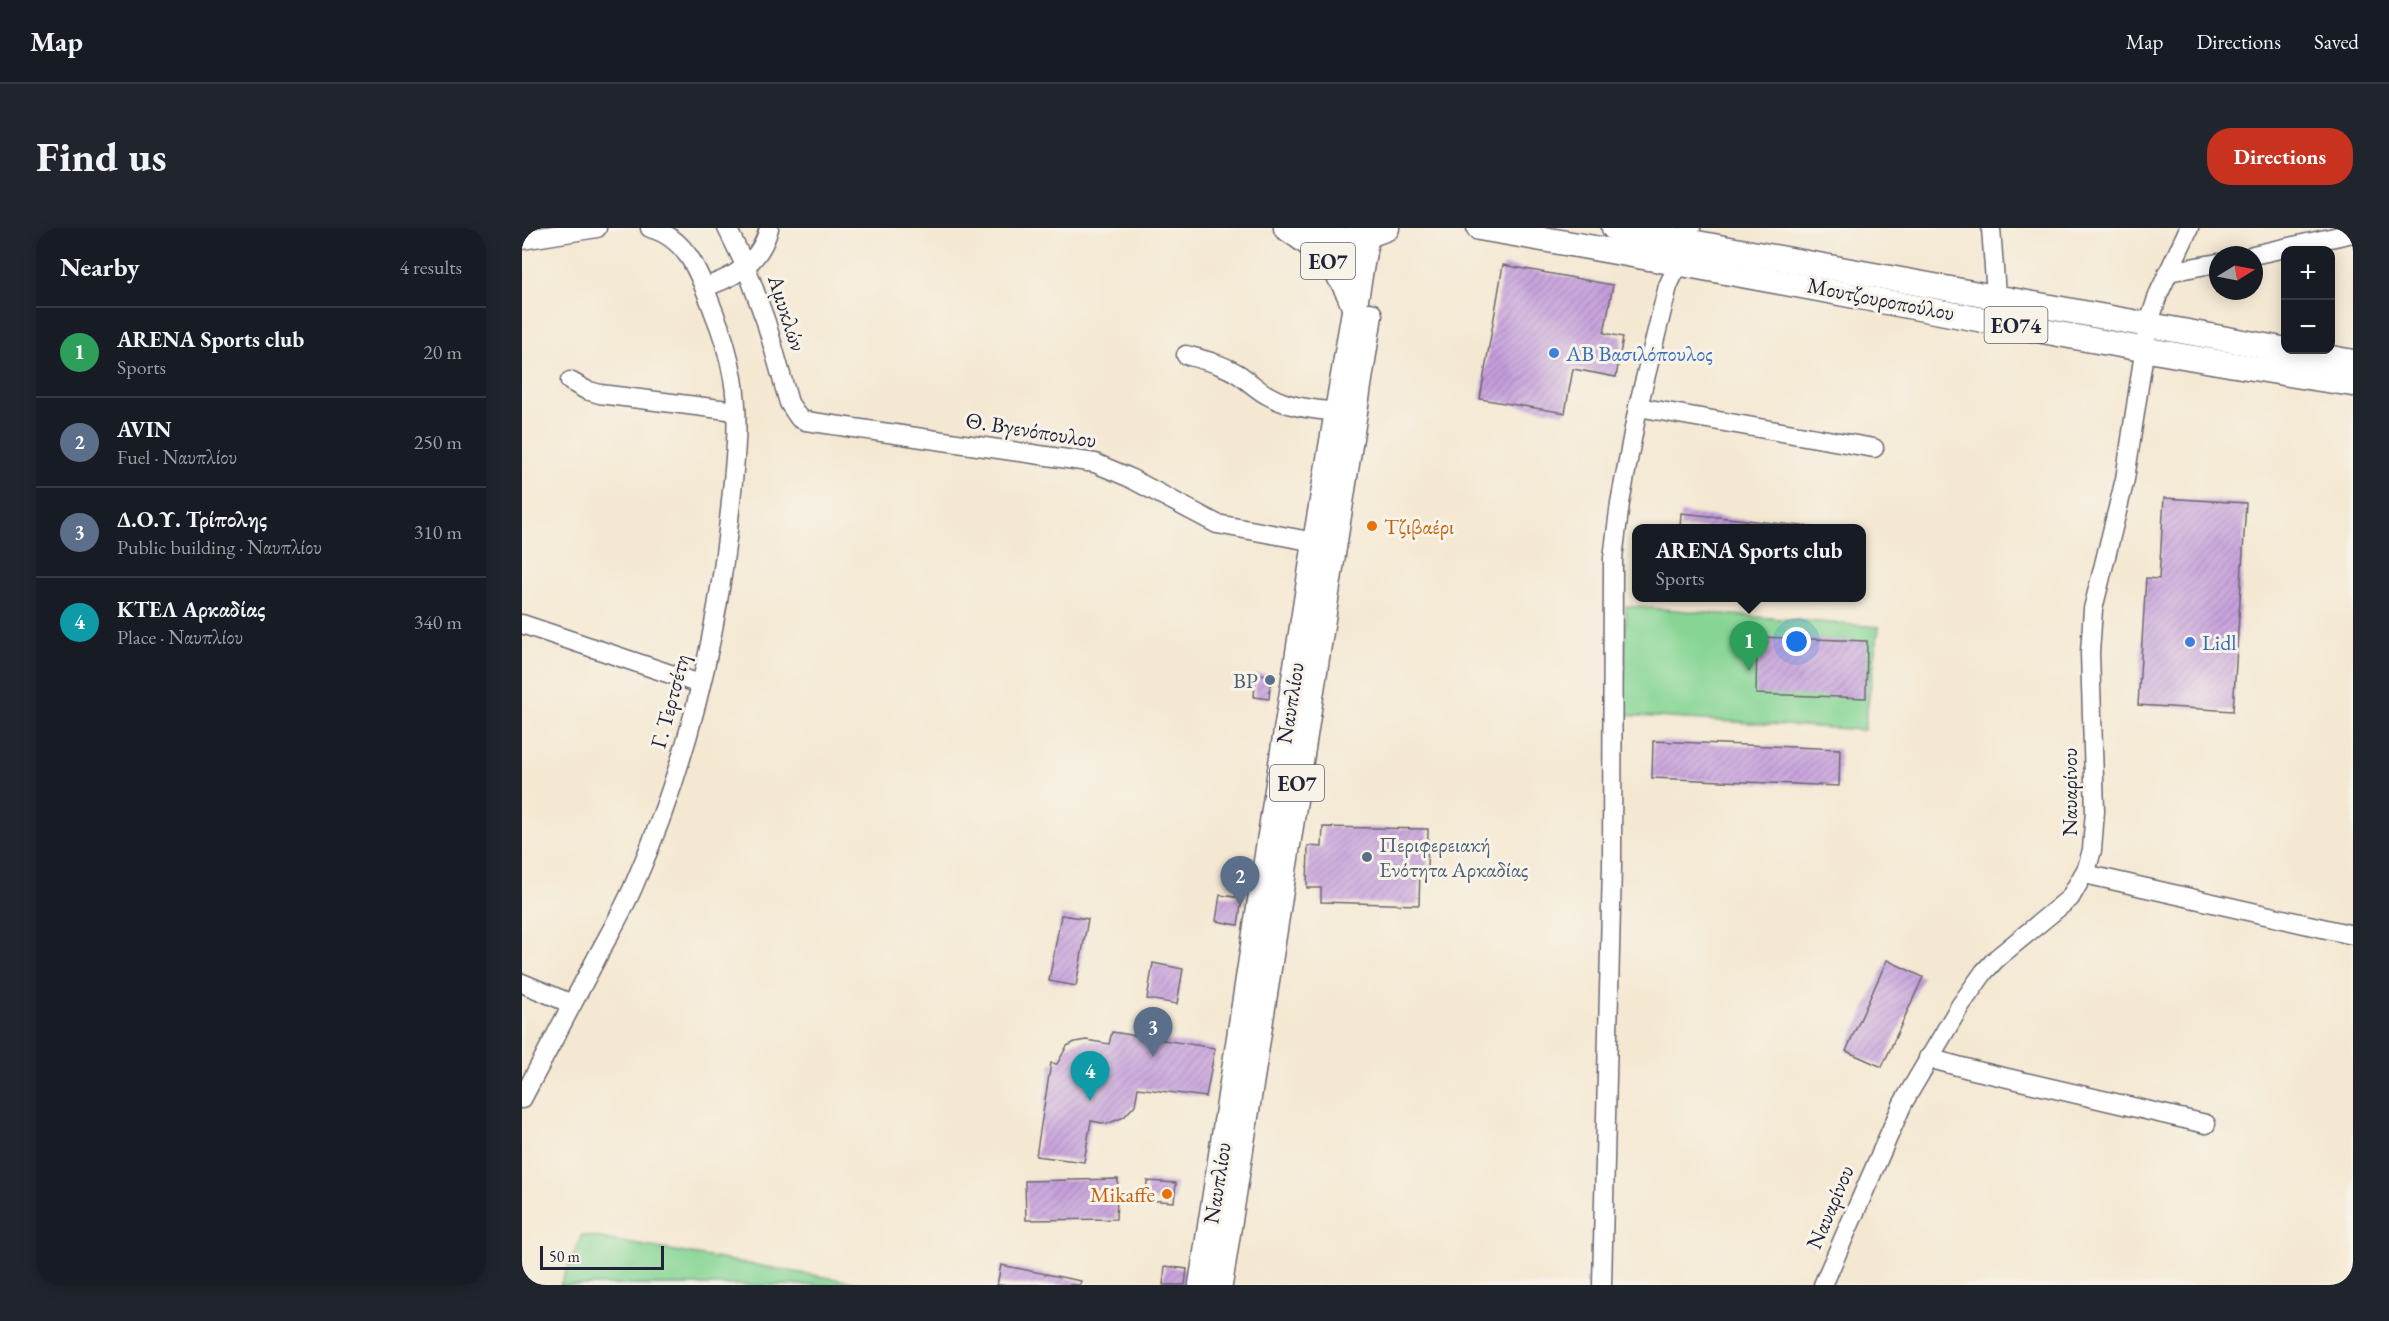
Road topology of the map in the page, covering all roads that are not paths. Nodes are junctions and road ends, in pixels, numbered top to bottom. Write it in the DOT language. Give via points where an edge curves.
graph roads {
  1 [pos="597,228"];
  2 [pos="650,228"];
  3 [pos="727,228"];
  4 [pos="769,228"];
  5 [pos="1286,228"];
  6 [pos="1293,228"];
  7 [pos="1479,228"];
  8 [pos="1614,228"];
  9 [pos="1991,228"];
  10 [pos="2189,228"];
  11 [pos="1377,230"];
  12 [pos="2353,233"];
  13 [pos="529,235"];
  14 [pos="1686,244"];
  15 [pos="2263,253"];
  16 [pos="2209,265"];
  17 [pos="746,267"];
  18 [pos="2168,272"];
  19 [pos="704,287"];
  20 [pos="1997,297"];
  21 [pos="1354,307"];
  22 [pos="1998,321"];
  23 [pos="2146,337"];
  24 [pos="1186,355"];
  25 [pos="2353,362"];
  26 [pos="570,381"];
  27 [pos="2353,384"];
  28 [pos="1638,407"];
  29 [pos="736,411"];
  30 [pos="1337,412"];
  31 [pos="799,417"];
  32 [pos="1874,448"];
  33 [pos="1315,542"];
  34 [pos="522,624"];
  35 [pos="700,684"];
  36 [pos="2085,874"];
  37 [pos="2353,935"];
  38 [pos="522,983"];
  39 [pos="572,1004"];
  40 [pos="1928,1058"];
  41 [pos="522,1099"];
  42 [pos="2206,1124"];
  43 [pos="1201,1285"];
  44 [pos="1220,1285"];
  45 [pos="1602,1285"];
  46 [pos="1823,1285"];
  1 -- 13 [label="street"];
  2 -- 19 [label="street, Γ. Τερτσέτη" via="666,234 684,249"];
  3 -- 17 [label="street"];
  4 -- 17 [label="street, Αμυκλών" via="763,245"];
  5 -- 21 [label="main road, ΕΟ7" via="1331,264 1343,279"];
  6 -- 11 [label="main road, ΕΟ7" via="1342,240"];
  7 -- 14 [label="main road, Μουτζουροπούλου / ΕΟ74"];
  8 -- 14 [label="main road, Μουτζουροπούλου / ΕΟ74"];
  9 -- 20 [label="street"];
  10 -- 18 [label="street, Ναυαρίνου"];
  11 -- 21 [label="main road, Ναυπλίου / ΕΟ7"];
  11 -- 44 [label="main road, Ναυπλίου / ΕΟ7"];
  12 -- 15 [label="street"];
  14 -- 20 [label="main road, Μουτζουροπούλου / ΕΟ74"];
  14 -- 22 [label="main road, Μουτζουροπούλου / ΕΟ74"];
  14 -- 28 [label="street" via="1668,286"];
  16 -- 18 [label="street"];
  17 -- 19 [label="street" via="731,278"];
  17 -- 31 [label="street, Αμυκλών" via="789,403"];
  18 -- 23 [label="street, Ναυαρίνου"];
  19 -- 29 [label="street, Γ. Τερτσέτη" via="725,345"];
  20 -- 22 [label="street"];
  20 -- 23 [label="main road, Μουτζουροπούλου / ΕΟ74"];
  21 -- 30 [label="main road, Ναυπλίου / ΕΟ7"];
  22 -- 23 [label="main road, Μουτζουροπούλου / ΕΟ74"];
  23 -- 25 [label="main road, Μουτζουροπούλου / ΕΟ74"];
  23 -- 27 [label="main road, Μουτζουροπούλου / ΕΟ74"];
  23 -- 36 [label="street, Ναυαρίνου" via="2125,478 2093,609 2090,664 2095,811 2092,850"];
  24 -- 30 [label="street" via="1221,365 1268,396 1292,406"];
  26 -- 29 [label="street" via="600,394"];
  28 -- 32 [label="street"];
  28 -- 45 [label="street" via="1620,503 1612,590 1612,857"];
  29 -- 35 [label="street, Γ. Τερτσέτη" via="725,569"];
  30 -- 33 [label="main road, Ναυπλίου / ΕΟ7"];
  31 -- 33 [label="street, Θ. Βγενόπουλου" via="817,423 1095,463 1217,524"];
  33 -- 43 [label="main road, Ναυπλίου / ΕΟ7"];
  34 -- 35 [label="street"];
  35 -- 39 [label="street, Γ. Τερτσέτη" via="655,834 633,887"];
  36 -- 37 [label="street"];
  36 -- 40 [label="street, Ναυαρίνου" via="2065,902 1984,972"];
  38 -- 39 [label="street"];
  39 -- 41 [label="street, Γ. Τερτσέτη"];
  40 -- 42 [label="street"];
  40 -- 46 [label="street, Ναυαρίνου" via="1882,1148"];
}
